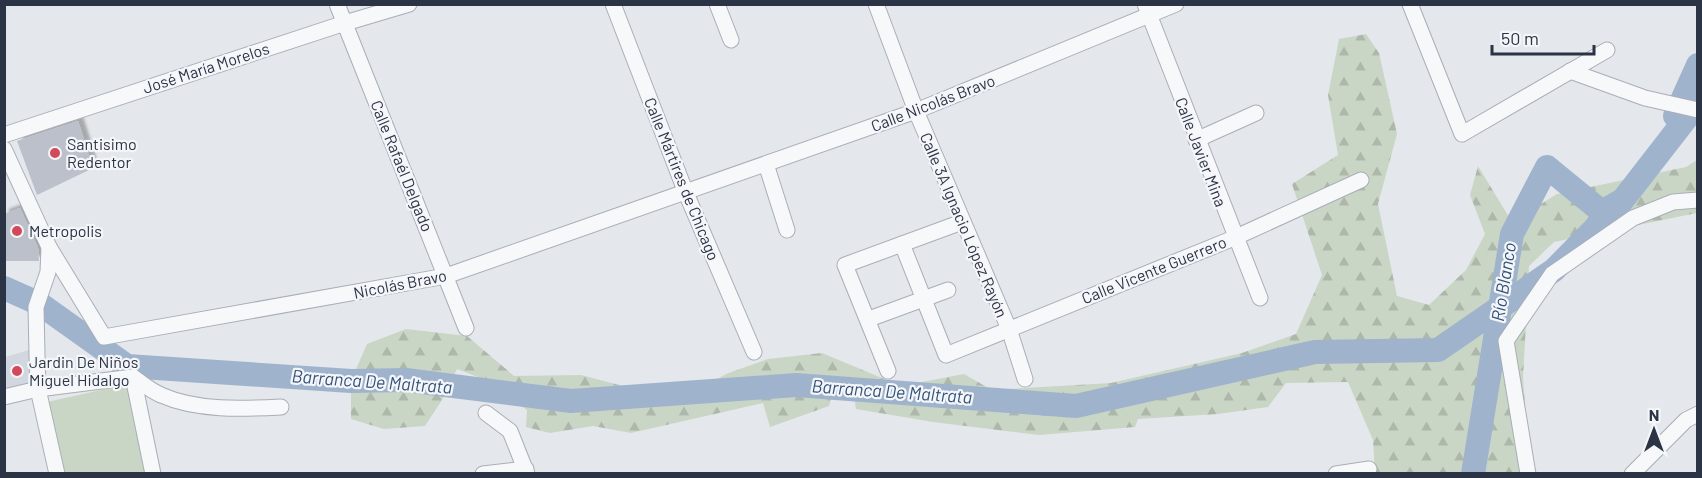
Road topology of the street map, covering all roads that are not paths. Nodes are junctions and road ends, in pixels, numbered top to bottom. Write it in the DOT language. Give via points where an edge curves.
graph roads {
  1 [pos="338,4"];
  2 [pos="409,4"];
  3 [pos="613,4"];
  4 [pos="717,4"];
  5 [pos="876,4"];
  6 [pos="1176,4"];
  7 [pos="1410,4"];
  8 [pos="1148,11"];
  9 [pos="345,23"];
  10 [pos="731,40"];
  11 [pos="1607,50"];
  12 [pos="1570,71"];
  13 [pos="1698,110"];
  14 [pos="916,111"];
  15 [pos="1256,113"];
  16 [pos="4,135"];
  17 [pos="1196,140"];
  18 [pos="4,150"];
  19 [pos="766,164"];
  20 [pos="1361,180"];
  21 [pos="686,193"];
  22 [pos="1698,200"];
  23 [pos="962,222"];
  24 [pos="787,230"];
  25 [pos="1234,238"];
  26 [pos="902,244"];
  27 [pos="49,247"];
  28 [pos="447,276"];
  29 [pos="948,290"];
  30 [pos="924,298"];
  31 [pos="1260,298"];
  32 [pos="868,319"];
  33 [pos="466,328"];
  34 [pos="1009,329"];
  35 [pos="754,352"];
  36 [pos="888,371"];
  37 [pos="133,377"];
  38 [pos="1025,379"];
  39 [pos="38,389"];
  40 [pos="4,397"];
  41 [pos="281,407"];
  42 [pos="486,413"];
  43 [pos="1698,414"];
  44 [pos="1369,469"];
  45 [pos="1532,470"];
  46 [pos="526,472"];
  47 [pos="488,473"];
  48 [pos="57,474"];
  49 [pos="153,474"];
  50 [pos="483,474"];
  51 [pos="1336,474"];
  52 [pos="1632,474"];
  1 -- 9 [label="street, Calle Rafaél Delgado"];
  2 -- 9 [label="street, José María Morelos"];
  3 -- 21 [label="street, Calle Mártires de Chicago"];
  4 -- 10 [label="street"];
  5 -- 14 [label="street, Calle 3A Ignacio López Rayón"];
  6 -- 8 [label="street, Calle Nicolás Bravo"];
  7 -- 12 [label="street" via="1462,134"];
  8 -- 14 [label="street, Calle Nicolás Bravo"];
  8 -- 17 [label="street, Calle Javier Mina"];
  9 -- 16 [label="street, José María Morelos"];
  9 -- 28 [label="street, Calle Rafaél Delgado"];
  11 -- 12 [label="street"];
  12 -- 13 [label="street" via="1645,98"];
  14 -- 19 [label="street, Calle Nicolás Bravo"];
  14 -- 23 [label="street, Calle 3A Ignacio López Rayón"];
  15 -- 17 [label="street"];
  17 -- 25 [label="street, Calle Javier Mina"];
  18 -- 27 [label="street"];
  19 -- 21 [label="street, Calle Nicolás Bravo"];
  19 -- 24 [label="street"];
  20 -- 25 [label="street, Calle Vicente Guerrero"];
  21 -- 28 [label="street, Nicolás Bravo"];
  21 -- 35 [label="street, Calle Mártires de Chicago"];
  22 -- 45 [label="street" via="1673,202 1633,218 1552,274 1506,341"];
  23 -- 26 [label="street"];
  23 -- 34 [label="street, Calle 3A Ignacio López Rayón"];
  25 -- 31 [label="street, Calle Javier Mina"];
  25 -- 34 [label="street, Calle Vicente Guerrero"];
  26 -- 30 [label="street"];
  26 -- 32 [label="street" via="845,265"];
  27 -- 28 [label="street, Nicolás Bravo" via="104,337"];
  27 -- 39 [label="street" via="48,272 36,307"];
  28 -- 33 [label="street, Calle Rafaél Delgado"];
  29 -- 30 [label="street"];
  30 -- 32 [label="street"];
  30 -- 34 [label="street, Calle Vicente Guerrero" via="946,355"];
  32 -- 36 [label="street"];
  34 -- 38 [label="street, Calle 3A Ignacio López Rayón"];
  37 -- 39 [label="street"];
  37 -- 41 [label="street" via="160,395 194,404 243,409"];
  37 -- 49 [label="street"];
  39 -- 40 [label="street"];
  39 -- 48 [label="street"];
  42 -- 46 [label="street" via="510,430"];
  43 -- 52 [label="street" via="1686,420"];
  44 -- 51 [label="street"];
  46 -- 47 [label="street"];
  47 -- 50 [label="street"];
}
